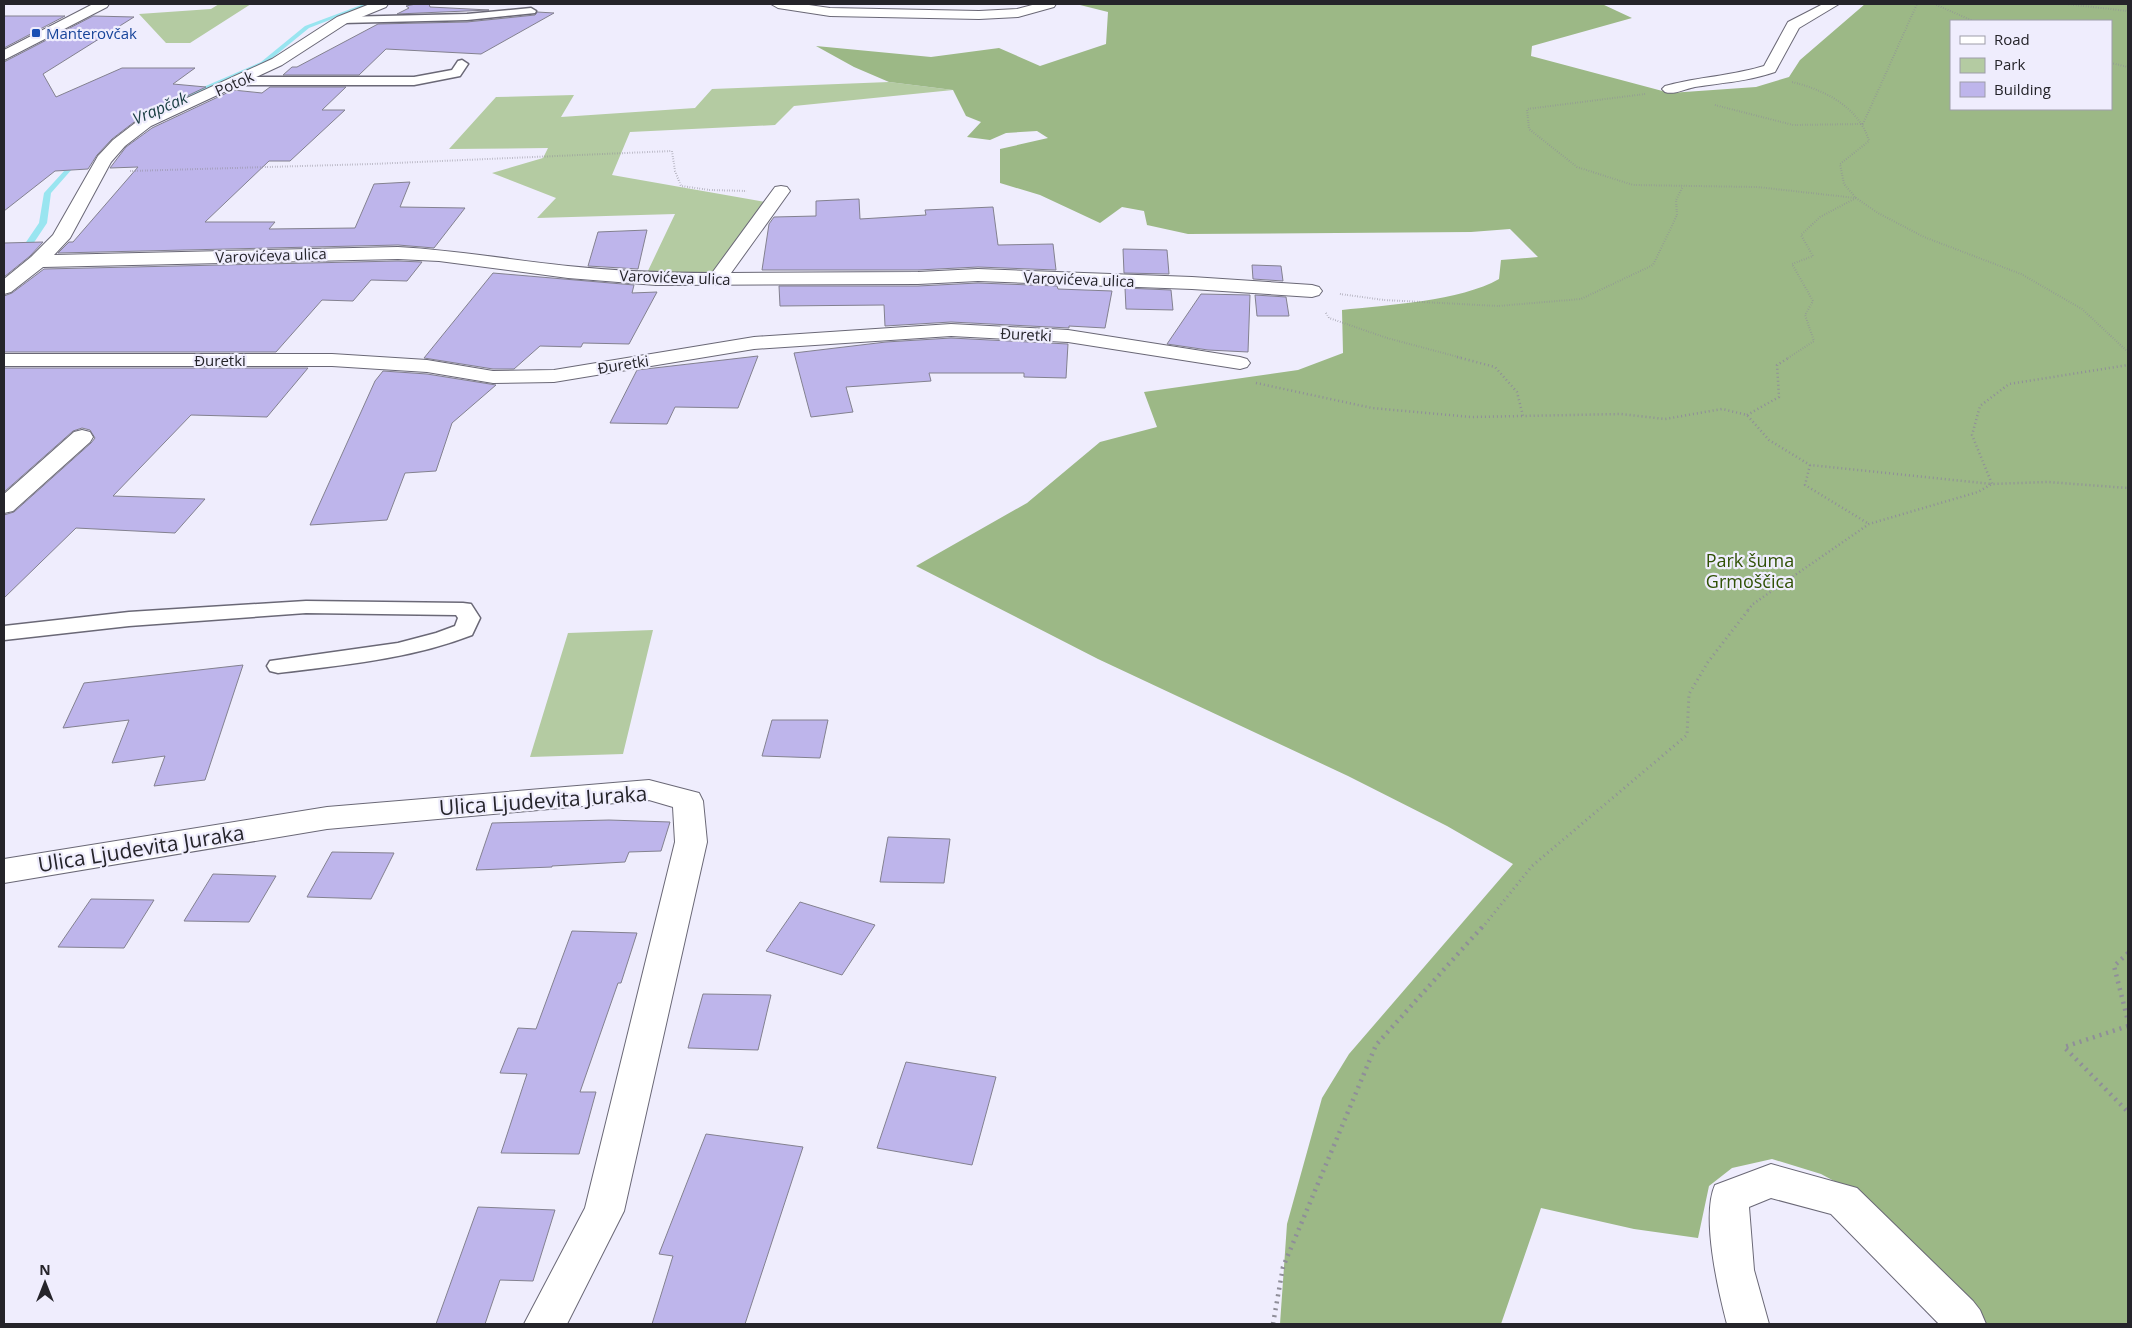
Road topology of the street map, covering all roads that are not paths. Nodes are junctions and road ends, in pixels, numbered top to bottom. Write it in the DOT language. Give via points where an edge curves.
graph roads {
  1 [pos="102,4"];
  2 [pos="381,4"];
  3 [pos="778,4"];
  4 [pos="1050,4"];
  5 [pos="1832,4"];
  6 [pos="531,11"];
  7 [pos="342,20"];
  8 [pos="10,37"];
  9 [pos="32,40"];
  10 [pos="4,56"];
  11 [pos="462,64"];
  12 [pos="240,81"];
  13 [pos="1670,89"];
  14 [pos="781,191"];
  15 [pos="38,261"];
  16 [pos="717,279"];
  17 [pos="4,288"];
  18 [pos="1312,291"];
  19 [pos="4,360"];
  20 [pos="1240,363"];
  21 [pos="82,437"];
  22 [pos="4,506"];
  23 [pos="4,633"];
  24 [pos="278,666"];
  25 [pos="4,871"];
  26 [pos="545,1324"];
  27 [pos="1748,1324"];
  28 [pos="1965,1324"];
  1 -- 9 [label="street"];
  2 -- 7 [label="street, Potok"];
  3 -- 4 [label="street" via="830,12 979,15 1018,13"];
  5 -- 13 [label="street" via="1793,25 1770,69 1757,74 1691,82"];
  6 -- 7 [label="lane"];
  7 -- 12 [label="street, Potok" via="277,62"];
  8 -- 9 [label="street"];
  9 -- 10 [label="street"];
  11 -- 12 [label="lane" via="456,73 414,81"];
  12 -- 15 [label="street, Potok" via="169,110 119,143 104,160 61,238"];
  14 -- 16 [label="street"];
  15 -- 16 [label="street, Varovićeva ulica" via="398,252 568,272 656,279"];
  15 -- 17 [label="street, Potok"];
  16 -- 18 [label="street, Varovićeva ulica" via="978,275"];
  19 -- 20 [label="street, Đuretki" via="332,360 427,366 493,377 554,376 754,343 951,330 1068,336"];
  21 -- 22 [label="street"];
  23 -- 24 [label="lane" via="129,619 306,607 463,609 469,618 464,630 442,640"];
  25 -- 26 [label="street, Ulica Ljudevita Juraka" via="327,818 649,790 688,802 691,842 604,1212"];
  27 -- 28 [label="street" via="1734,1270 1729,1197 1771,1182 1843,1200"];
}
